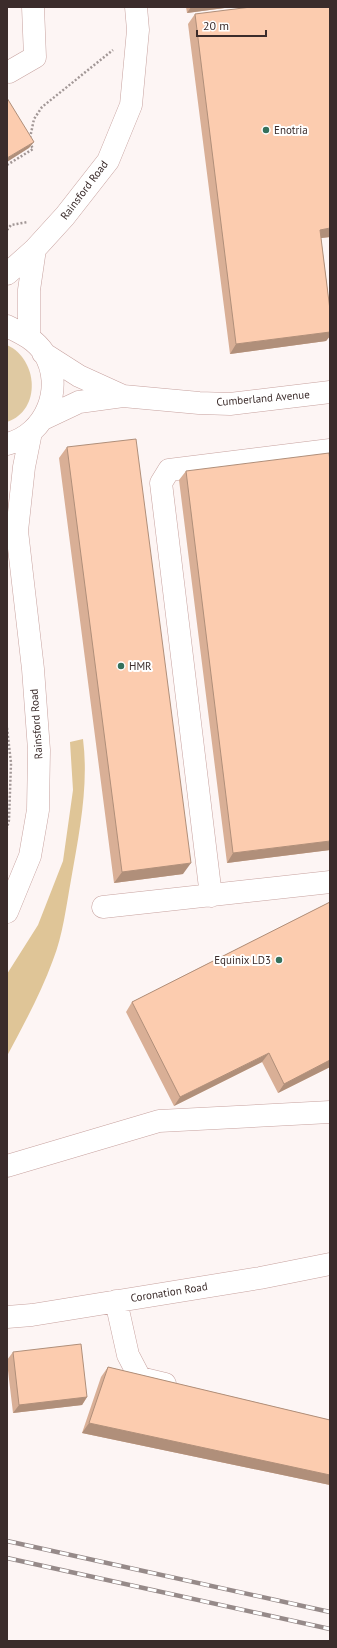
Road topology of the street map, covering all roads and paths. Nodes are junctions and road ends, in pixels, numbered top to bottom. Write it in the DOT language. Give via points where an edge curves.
graph roads {
  1 [pos="33,7"];
  2 [pos="136,7"];
  3 [pos="104,57"];
  4 [pos="9,72"];
  5 [pos="7,165"];
  6 [pos="35,249"];
  7 [pos="7,274"];
  8 [pos="7,326"];
  9 [pos="29,337"];
  10 [pos="44,353"];
  11 [pos="330,392"];
  12 [pos="123,396"];
  13 [pos="37,425"];
  14 [pos="7,444"];
  15 [pos="330,450"];
  16 [pos="7,510"];
  17 [pos="17,531"];
  18 [pos="7,728"];
  19 [pos="7,828"];
  20 [pos="330,882"];
  21 [pos="212,896"];
  22 [pos="104,907"];
  23 [pos="7,912"];
  24 [pos="330,1112"];
  25 [pos="7,1166"];
  26 [pos="330,1264"];
  27 [pos="116,1301"];
  28 [pos="7,1318"];
  29 [pos="186,1389"];
  1 -- 4 [label="street" via="35,56"];
  2 -- 6 [label="street, Rainsford Road" via="138,30 131,105 108,161 66,216"];
  3 -- 5 [label="path" via="42,106 34,119 30,136 33,149"];
  6 -- 7 [label="street, Rainsford Road"];
  6 -- 9 [label="street" via="29,290"];
  8 -- 9 [label="street"];
  9 -- 10 [label="street"];
  10 -- 12 [label="street, Cumberland Avenue" via="79,376"];
  10 -- 13 [label="street, Rainsford Road" via="51,371 52,390 50,405"];
  11 -- 12 [label="street, Cumberland Avenue" via="230,404"];
  12 -- 13 [label="street, Cumberland Avenue" via="79,402"];
  13 -- 14 [label="street, Cumberland Avenue" via="14,442"];
  13 -- 17 [label="street, Rainsford Road" via="24,467"];
  15 -- 21 [label="street" via="169,470 161,483"];
  16 -- 17 [label="street, Rainsford Road"];
  17 -- 23 [label="street, Rainsford Road" via="38,735 38,810 30,856"];
  18 -- 19 [label="path" via="11,763"];
  20 -- 21 [label="street"];
  21 -- 22 [label="street"];
  24 -- 25 [label="street" via="159,1121"];
  26 -- 27 [label="street, Coronation Road"];
  27 -- 28 [label="street, Coronation Road"];
  27 -- 29 [label="street" via="128,1355 140,1378"];
}
